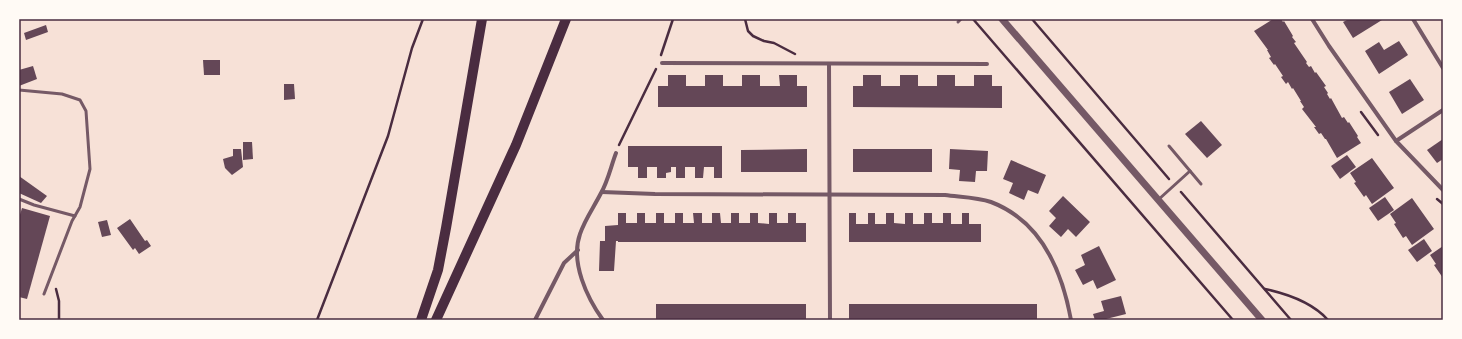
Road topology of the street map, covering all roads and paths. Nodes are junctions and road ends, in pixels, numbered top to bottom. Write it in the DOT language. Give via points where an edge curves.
graph roads {
  1 [pos="423,19"];
  2 [pos="482,19"];
  3 [pos="566,19"];
  4 [pos="673,19"];
  5 [pos="745,19"];
  6 [pos="973,19"];
  7 [pos="1002,19"];
  8 [pos="1032,19"];
  9 [pos="1312,19"];
  10 [pos="1413,19"];
  11 [pos="659,59"];
  12 [pos="662,63"];
  13 [pos="806,64"];
  14 [pos="830,64"];
  15 [pos="987,64"];
  16 [pos="657,66"];
  17 [pos="1443,68"];
  18 [pos="19,90"];
  19 [pos="1443,110"];
  20 [pos="1396,141"];
  21 [pos="1169,146"];
  22 [pos="616,153"];
  23 [pos="1190,171"];
  24 [pos="1174,184"];
  25 [pos="1201,184"];
  26 [pos="1443,190"];
  27 [pos="602,192"];
  28 [pos="830,195"];
  29 [pos="19,199"];
  30 [pos="1158,200"];
  31 [pos="75,216"];
  32 [pos="578,250"];
  33 [pos="51,275"];
  34 [pos="1264,289"];
  35 [pos="44,294"];
  36 [pos="59,320"];
  37 [pos="318,320"];
  38 [pos="421,320"];
  39 [pos="436,320"];
  40 [pos="535,320"];
  41 [pos="603,320"];
  42 [pos="830,320"];
  43 [pos="1071,320"];
  44 [pos="1233,320"];
  45 [pos="1262,320"];
  46 [pos="1291,320"];
  47 [pos="1328,320"];
  1 -- 37 [label="path" via="412,48 388,136"];
  2 -- 38 [label="main road" via="438,270"];
  3 -- 39 [label="main road" via="516,145"];
  4 -- 11 [label="path"];
  5 -- 13 [label="path" via="748,31 754,36 801,56"];
  6 -- 44 [label="path"];
  7 -- 30 [label="street"];
  8 -- 24 [label="path"];
  9 -- 20 [label="street"];
  10 -- 17 [label="street"];
  12 -- 13 [label="street"];
  13 -- 14 [label="street"];
  14 -- 15 [label="street"];
  14 -- 28 [label="street"];
  16 -- 22 [label="path"];
  18 -- 31 [label="lane" via="62,94 80,100 86,111 90,169 80,207"];
  19 -- 20 [label="street"];
  20 -- 26 [label="street"];
  21 -- 23 [label="lane"];
  22 -- 27 [label="street"];
  23 -- 24 [label="lane"];
  23 -- 25 [label="lane"];
  24 -- 30 [label="lane"];
  24 -- 34 [label="path"];
  27 -- 28 [label="street"];
  27 -- 32 [label="street" via="589,214 580,236"];
  28 -- 42 [label="street"];
  28 -- 43 [label="street" via="945,195 990,202 1008,211 1033,231 1056,264"];
  29 -- 31 [label="lane"];
  30 -- 45 [label="street"];
  31 -- 33 [label="lane"];
  32 -- 40 [label="street" via="564,263"];
  32 -- 41 [label="street" via="585,286 592,304"];
  33 -- 35 [label="lane"];
  33 -- 36 [label="path" via="59,301"];
  34 -- 46 [label="path"];
  34 -- 47 [label="path" via="1297,298"];
}
